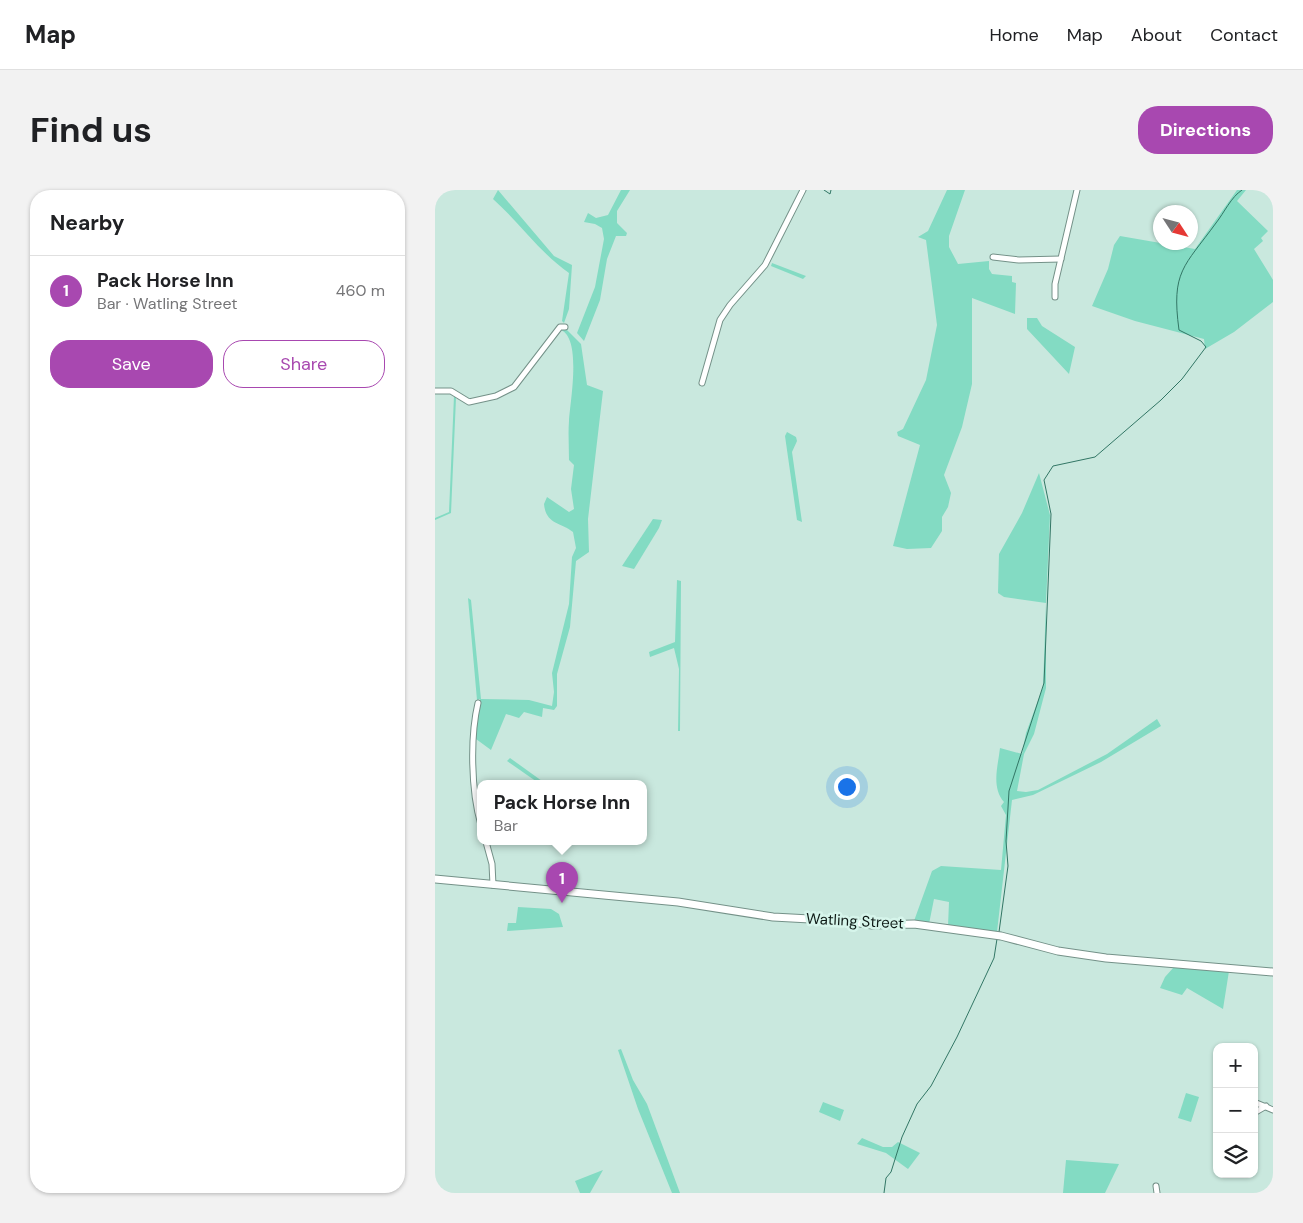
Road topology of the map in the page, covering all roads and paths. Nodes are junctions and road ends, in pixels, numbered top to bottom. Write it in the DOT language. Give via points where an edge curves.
graph roads {
  1 [pos="803,190"];
  2 [pos="1077,190"];
  3 [pos="993,257"];
  4 [pos="1061,259"];
  5 [pos="1055,297"];
  6 [pos="565,327"];
  7 [pos="702,383"];
  8 [pos="435,391"];
  9 [pos="478,703"];
  10 [pos="477,808"];
  11 [pos="487,845"];
  12 [pos="435,879"];
  13 [pos="493,884"];
  14 [pos="1273,972"];
  15 [pos="1258,1103"];
  16 [pos="1266,1106"];
  17 [pos="1273,1110"];
  18 [pos="1258,1111"];
  19 [pos="1156,1186"];
  20 [pos="1157,1193"];
  1 -- 7 [label="street" via="765,265 720,320"];
  2 -- 4 [label="street"];
  3 -- 4 [label="street"];
  4 -- 5 [label="street"];
  6 -- 8 [label="street" via="560,327 518,383 504,393 469,402 451,391"];
  9 -- 10 [label="street" via="474,759"];
  11 -- 13 [label="street"];
  12 -- 13 [label="street, Watling Street"];
  13 -- 14 [label="street, Watling Street" via="678,902 773,917 842,920 872,925 914,924 1001,936 1058,951 1106,958"];
  15 -- 16 [label="street"];
  16 -- 17 [label="street"];
  16 -- 18 [label="street"];
  19 -- 20 [label="street"];
}
